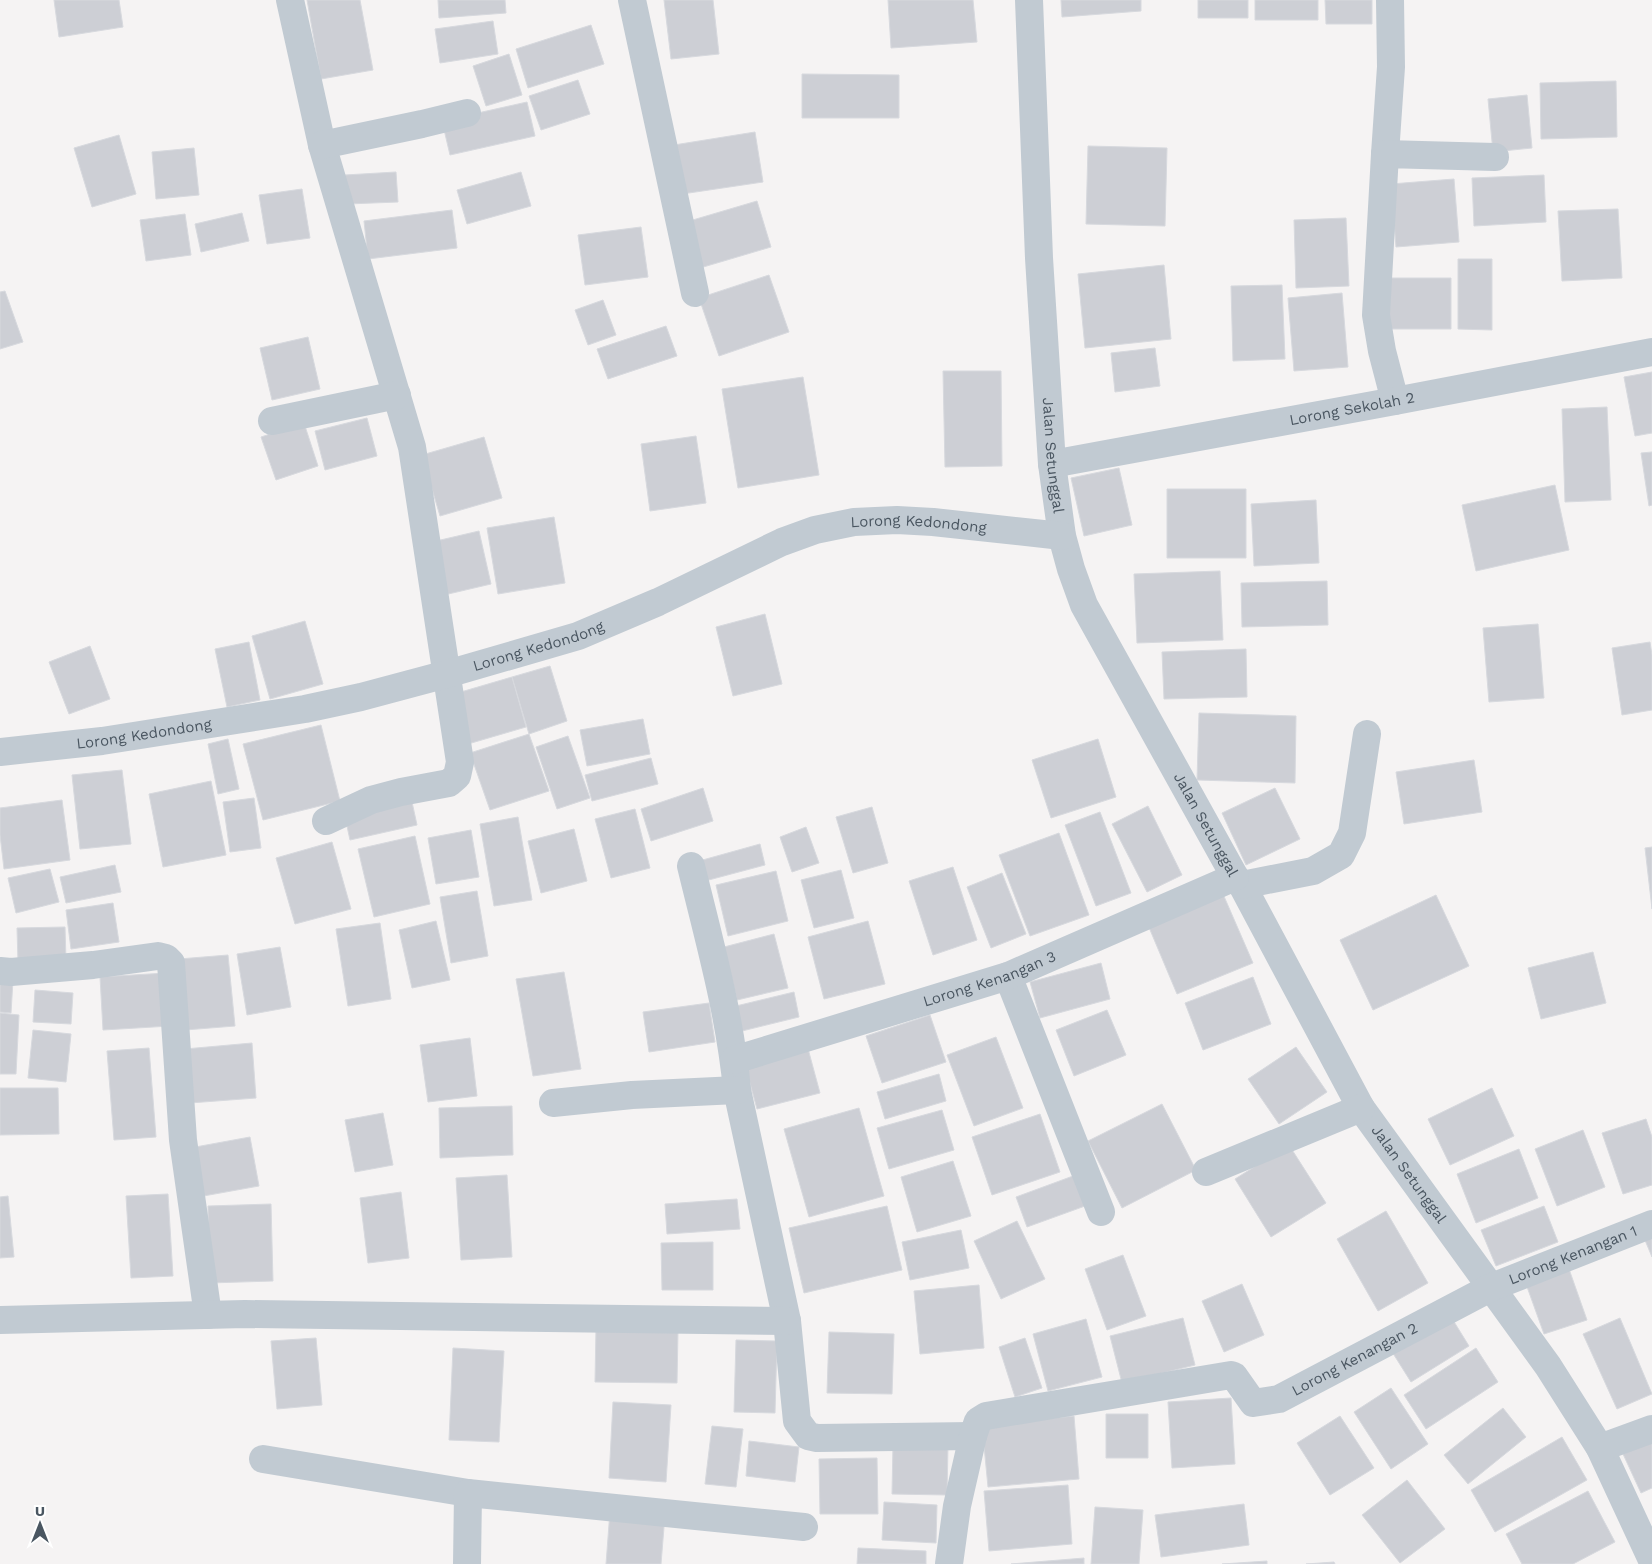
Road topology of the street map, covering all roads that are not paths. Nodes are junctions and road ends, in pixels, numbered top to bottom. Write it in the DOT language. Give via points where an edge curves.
graph roads {
  1 [pos="290,0"];
  2 [pos="632,0"];
  3 [pos="1029,0"];
  4 [pos="1390,0"];
  5 [pos="467,113"];
  6 [pos="322,145"];
  7 [pos="1385,154"];
  8 [pos="1495,157"];
  9 [pos="695,293"];
  10 [pos="1652,352"];
  11 [pos="397,395"];
  12 [pos="1395,401"];
  13 [pos="272,421"];
  14 [pos="1052,464"];
  15 [pos="1062,536"];
  16 [pos="447,674"];
  17 [pos="1367,734"];
  18 [pos="0,752"];
  19 [pos="326,821"];
  20 [pos="691,866"];
  21 [pos="1238,881"];
  22 [pos="0,971"];
  23 [pos="1008,976"];
  24 [pos="734,1060"];
  25 [pos="737,1090"];
  26 [pos="553,1103"];
  27 [pos="1361,1108"];
  28 [pos="1206,1172"];
  29 [pos="1101,1212"];
  30 [pos="1652,1224"];
  31 [pos="1492,1287"];
  32 [pos="208,1315"];
  33 [pos="0,1320"];
  34 [pos="786,1321"];
  35 [pos="1652,1429"];
  36 [pos="973,1436"];
  37 [pos="1600,1448"];
  38 [pos="263,1459"];
  39 [pos="468,1493"];
  40 [pos="804,1528"];
  41 [pos="1652,1560"];
  42 [pos="467,1564"];
  43 [pos="949,1564"];
  1 -- 6 [label="street"];
  2 -- 9 [label="street"];
  3 -- 14 [label="street, Jalan Setunggal" via="1038,258"];
  4 -- 7 [label="street"];
  5 -- 6 [label="street"];
  6 -- 11 [label="street"];
  7 -- 8 [label="street"];
  7 -- 12 [label="street" via="1376,315"];
  10 -- 12 [label="street, Lorong Sekolah 2"];
  11 -- 13 [label="street"];
  11 -- 16 [label="street" via="412,447"];
  12 -- 14 [label="street, Lorong Sekolah 2"];
  14 -- 15 [label="street, Jalan Setunggal"];
  15 -- 16 [label="street, Lorong Kedondong" via="897,520 854,522 815,530 752,556 617,621 578,636"];
  15 -- 21 [label="street, Jalan Setunggal" via="1084,604"];
  16 -- 18 [label="street, Lorong Kedondong" via="305,709 102,741"];
  16 -- 19 [label="street" via="460,762 457,776 449,782 371,800"];
  17 -- 21 [label="street, Lorong Kenangan 3" via="1352,833 1341,855 1313,871"];
  20 -- 24 [label="street"];
  21 -- 23 [label="street, Lorong Kenangan 3"];
  21 -- 27 [label="street, Jalan Setunggal"];
  22 -- 32 [label="street" via="93,965 158,956 171,963 183,1140"];
  23 -- 24 [label="street, Lorong Kenangan 3"];
  23 -- 29 [label="street"];
  24 -- 25 [label="street"];
  25 -- 26 [label="street"];
  25 -- 34 [label="street"];
  27 -- 28 [label="street"];
  27 -- 31 [label="street, Jalan Setunggal"];
  30 -- 31 [label="street, Lorong Kenangan 1"];
  31 -- 36 [label="street, Lorong Kenangan 2" via="1279,1399 1254,1404 1234,1376 1226,1376 986,1416 978,1421"];
  31 -- 37 [label="street, Jalan Setunggal"];
  32 -- 33 [label="street"];
  32 -- 34 [label="street"];
  34 -- 36 [label="street" via="797,1421 808,1436"];
  35 -- 37 [label="street"];
  36 -- 43 [label="street" via="957,1506"];
  37 -- 41 [label="street, Jalan Setunggal"];
  38 -- 39 [label="street"];
  39 -- 40 [label="street"];
  39 -- 42 [label="street"];
}
